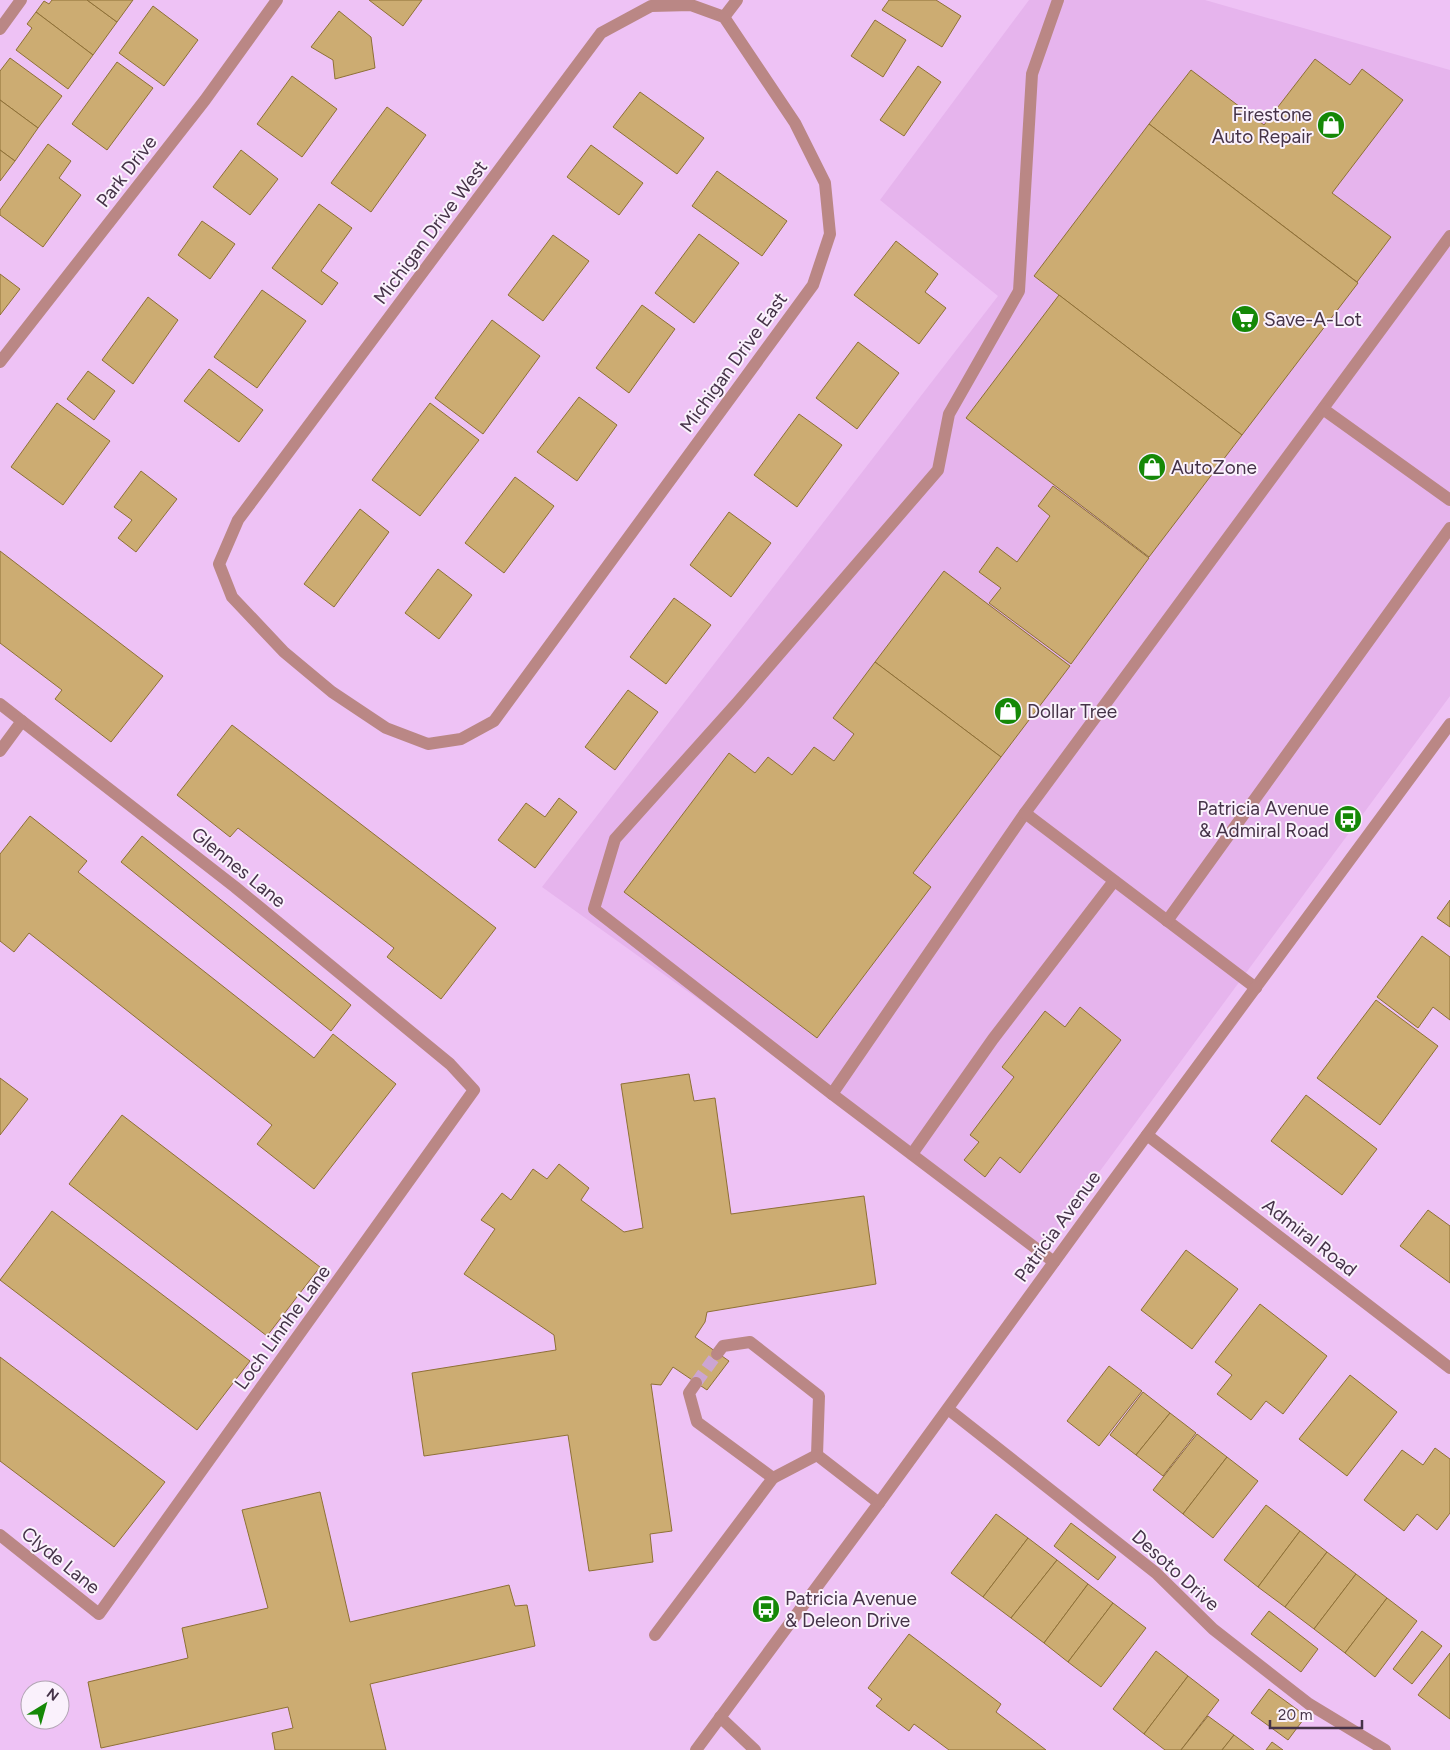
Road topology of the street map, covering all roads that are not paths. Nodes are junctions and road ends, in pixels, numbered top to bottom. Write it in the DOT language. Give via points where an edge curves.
graph roads {
  1 [pos="21,0"];
  2 [pos="277,0"];
  3 [pos="737,0"];
  4 [pos="1058,0"];
  5 [pos="724,17"];
  6 [pos="0,29"];
  7 [pos="1450,236"];
  8 [pos="0,362"];
  9 [pos="1322,409"];
  10 [pos="1450,500"];
  11 [pos="1450,528"];
  12 [pos="0,704"];
  13 [pos="22,720"];
  14 [pos="494,721"];
  15 [pos="1450,724"];
  16 [pos="0,751"];
  17 [pos="1025,813"];
  18 [pos="1114,881"];
  19 [pos="1167,921"];
  20 [pos="1256,988"];
  21 [pos="450,1064"];
  22 [pos="832,1094"];
  23 [pos="1147,1135"];
  24 [pos="912,1154"];
  25 [pos="1054,1262"];
  26 [pos="717,1354"];
  27 [pos="1450,1368"];
  28 [pos="696,1383"];
  29 [pos="948,1409"];
  30 [pos="817,1455"];
  31 [pos="773,1478"];
  32 [pos="879,1503"];
  33 [pos="0,1535"];
  34 [pos="99,1614"];
  35 [pos="655,1634"];
  36 [pos="720,1717"];
  37 [pos="696,1750"];
  38 [pos="755,1750"];
  39 [pos="1385,1750"];
  1 -- 6 [label="street"];
  2 -- 8 [label="street, Park Drive" via="205,100"];
  3 -- 5 [label="street"];
  4 -- 22 [label="street" via="1032,74 1020,291 948,414 938,470 615,839 594,909"];
  5 -- 14 [label="street, Michigan Drive East" via="796,123 821,174 825,183 830,234 813,285"];
  5 -- 14 [label="street, Michigan Drive West" via="691,5 650,6 601,32 238,520 218,564 232,597 284,652 332,692 386,728 428,744 460,739"];
  7 -- 9 [label="street"];
  9 -- 10 [label="street"];
  9 -- 17 [label="street"];
  11 -- 19 [label="street"];
  12 -- 13 [label="street, Glennes Lane"];
  13 -- 16 [label="street"];
  13 -- 21 [label="street, Glennes Lane" via="235,887"];
  15 -- 20 [label="street, Patricia Avenue"];
  17 -- 18 [label="street"];
  17 -- 22 [label="street"];
  18 -- 19 [label="street"];
  18 -- 24 [label="street" via="993,1039"];
  19 -- 20 [label="street"];
  20 -- 23 [label="street, Patricia Avenue"];
  21 -- 34 [label="street, Loch Linnhe Lane" via="474,1090"];
  22 -- 24 [label="street"];
  23 -- 25 [label="street, Patricia Avenue"];
  23 -- 27 [label="street, Admiral Road"];
  24 -- 25 [label="street"];
  25 -- 29 [label="street, Patricia Avenue"];
  26 -- 30 [label="street" via="723,1346 750,1342 819,1396"];
  28 -- 31 [label="street" via="689,1393 697,1422"];
  29 -- 32 [label="street, Patricia Avenue"];
  29 -- 39 [label="street, Desoto Drive" via="1156,1573 1213,1630 1309,1704"];
  30 -- 31 [label="street"];
  30 -- 32 [label="street"];
  31 -- 35 [label="street"];
  32 -- 36 [label="street, Patricia Avenue"];
  33 -- 34 [label="street, Clyde Lane"];
  36 -- 37 [label="street, Patricia Avenue"];
  36 -- 38 [label="street"];
}
